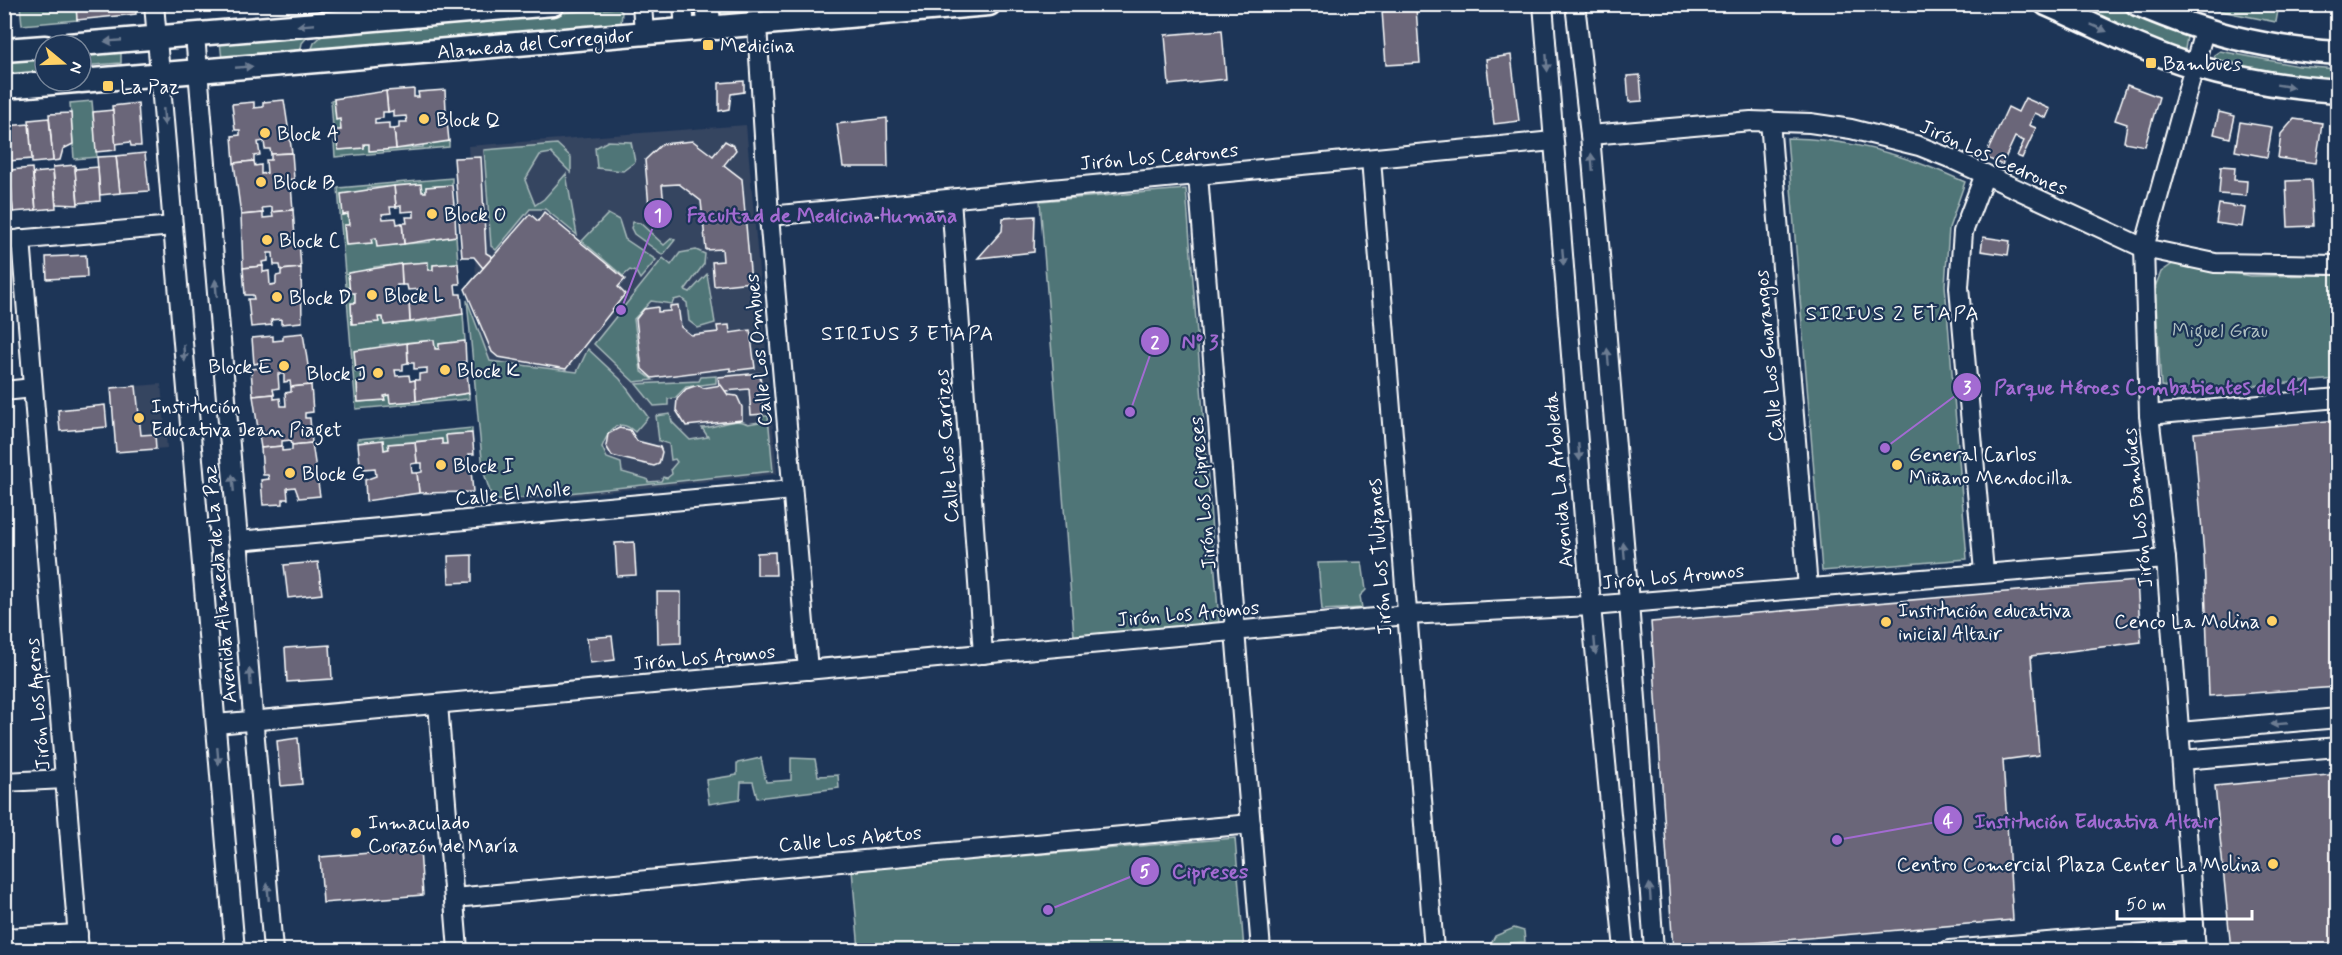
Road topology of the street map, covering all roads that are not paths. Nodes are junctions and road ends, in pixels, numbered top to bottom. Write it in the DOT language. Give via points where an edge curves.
graph roads {
  1 [pos="154,4"];
  2 [pos="553,4"];
  3 [pos="642,4"];
  4 [pos="683,4"];
  5 [pos="706,4"];
  6 [pos="989,4"];
  7 [pos="1543,4"];
  8 [pos="1575,4"];
  9 [pos="2046,4"];
  10 [pos="2137,4"];
  11 [pos="500,7"];
  12 [pos="757,25"];
  13 [pos="717,28"];
  14 [pos="685,31"];
  15 [pos="2204,31"];
  16 [pos="195,34"];
  17 [pos="644,34"];
  18 [pos="157,37"];
  19 [pos="93,43"];
  20 [pos="33,48"];
  21 [pos="4,50"];
  22 [pos="2337,53"];
  23 [pos="2194,66"];
  24 [pos="198,71"];
  25 [pos="160,74"];
  26 [pos="93,80"];
  27 [pos="33,85"];
  28 [pos="4,87"];
  29 [pos="2337,91"];
  30 [pos="1770,121"];
  31 [pos="1590,135"];
  32 [pos="1553,141"];
  33 [pos="1371,159"];
  34 [pos="1985,174"];
  35 [pos="1198,175"];
  36 [pos="951,199"];
  37 [pos="769,216"];
  38 [pos="173,226"];
  39 [pos="13,240"];
  40 [pos="2144,248"];
  41 [pos="2337,265"];
  42 [pos="33,388"];
  43 [pos="4,391"];
  44 [pos="2337,398"];
  45 [pos="2150,415"];
  46 [pos="792,490"];
  47 [pos="238,541"];
  48 [pos="2166,559"];
  49 [pos="1984,572"];
  50 [pos="1808,588"];
  51 [pos="1629,602"];
  52 [pos="1591,606"];
  53 [pos="1407,615"];
  54 [pos="1236,631"];
  55 [pos="983,654"];
  56 [pos="808,670"];
  57 [pos="438,704"];
  58 [pos="2337,718"];
  59 [pos="254,721"];
  60 [pos="216,724"];
  61 [pos="2180,732"];
  62 [pos="2337,747"];
  63 [pos="2182,760"];
  64 [pos="65,779"];
  65 [pos="4,782"];
  66 [pos="1251,824"];
  67 [pos="454,898"];
  68 [pos="2194,930"];
  69 [pos="4,938"];
  70 [pos="79,942"];
  71 [pos="235,951"];
  72 [pos="273,951"];
  73 [pos="458,951"];
  74 [pos="1261,951"];
  75 [pos="1434,951"];
  76 [pos="1624,951"];
  77 [pos="1654,951"];
  78 [pos="1949,951"];
  79 [pos="2196,951"];
  1 -- 18 [label="street, Avenida Alameda de La Paz"];
  2 -- 11 [label="main road, Alameda del Corregidor"];
  3 -- 17 [label="street"];
  4 -- 14 [label="street"];
  5 -- 13 [label="main road" via="709,22"];
  6 -- 12 [label="main road, Alameda del Corregidor"];
  7 -- 32 [label="street, Avenida La Arboleda, one-way"];
  8 -- 31 [label="street"];
  9 -- 23 [label="main road, one-way"];
  10 -- 15 [label="main road"];
  11 -- 16 [label="main road, Alameda del Corregidor, one-way"];
  12 -- 13 [label="main road, Alameda del Corregidor"];
  12 -- 37 [label="street, Calle Los Ombues"];
  13 -- 14 [label="main road, Alameda del Corregidor"];
  14 -- 17 [label="main road, Alameda del Corregidor"];
  15 -- 22 [label="main road" via="2266,46"];
  15 -- 23 [label="street, Jirón Los Bambúes"];
  16 -- 18 [label="main road, Alameda del Corregidor"];
  16 -- 24 [label="street, Avenida Alameda de La Paz"];
  24 -- 17 [label="main road, Alameda del Corregidor, one-way"];
  18 -- 19 [label="main road, Alameda del Corregidor, one-way"];
  18 -- 25 [label="street, Avenida Alameda de La Paz"];
  20 -- 21 [label="main road"];
  23 -- 29 [label="main road, one-way" via="2285,86"];
  23 -- 40 [label="street, Jirón Los Bambúes"];
  24 -- 25 [label="main road, Alameda del Corregidor"];
  47 -- 24 [label="street, Avenida Alameda de La Paz, one-way"];
  25 -- 26 [label="main road, Alameda del Corregidor"];
  25 -- 38 [label="street, Avenida Alameda de La Paz, one-way"];
  27 -- 28 [label="main road"];
  30 -- 31 [label="street, Jirón Los Cedrones"];
  30 -- 34 [label="street, Jirón Los Cedrones" via="1810,123 1892,139"];
  30 -- 50 [label="street, Calle Los Guarangos"];
  51 -- 31 [label="street, one-way"];
  32 -- 33 [label="street, Jirón Los Cedrones"];
  32 -- 52 [label="street, Avenida La Arboleda, one-way"];
  33 -- 35 [label="street, Jirón Los Cedrones"];
  33 -- 53 [label="street, Jirón Los Tulipanes"];
  34 -- 40 [label="street, Jirón Los Cedrones"];
  34 -- 49 [label="street" via="1963,232 1959,287"];
  35 -- 36 [label="street, Jirón Los Cedrones"];
  35 -- 54 [label="street, Jirón Los Cipreses"];
  36 -- 37 [label="street, Jirón Los Cedrones"];
  36 -- 55 [label="street, Calle Los Carrizos"];
  37 -- 46 [label="street, Calle Los Ombues"];
  38 -- 39 [label="street"];
  38 -- 60 [label="street, Avenida Alameda de La Paz, one-way"];
  39 -- 42 [label="street, Jirón Los Aperos"];
  40 -- 41 [label="street, Jirón Los Cedrones" via="2215,263"];
  40 -- 45 [label="street, Jirón Los Bambúes"];
  42 -- 43 [label="street"];
  42 -- 64 [label="street, Jirón Los Aperos"];
  44 -- 45 [label="street"];
  45 -- 48 [label="street, Jirón Los Bambúes"];
  46 -- 47 [label="street, Calle El Molle"];
  46 -- 56 [label="street, Calle Los Ombues"];
  59 -- 47 [label="street, Avenida Alameda de La Paz, one-way"];
  48 -- 49 [label="street, Jirón Los Aromos"];
  48 -- 61 [label="street, Jirón Los Bambúes"];
  49 -- 50 [label="street, Jirón Los Aromos"];
  50 -- 51 [label="street, Jirón Los Aromos"];
  51 -- 52 [label="street, Jirón Los Aromos"];
  77 -- 51 [label="street, one-way"];
  52 -- 53 [label="street, Jirón Los Aromos"];
  52 -- 76 [label="street, Avenida La Arboleda, one-way"];
  53 -- 54 [label="street, Jirón Los Aromos"];
  53 -- 75 [label="street, Jirón Los Tulipanes"];
  54 -- 55 [label="street, Jirón Los Aromos"];
  54 -- 66 [label="street, Jirón Los Cipreses"];
  55 -- 56 [label="street, Jirón Los Aromos"];
  56 -- 57 [label="street, Jirón Los Aromos"];
  57 -- 59 [label="street, Jirón Los Aromos"];
  57 -- 67 [label="street"];
  58 -- 61 [label="street, one-way"];
  59 -- 60 [label="street, Jirón Los Aromos"];
  72 -- 59 [label="street, Avenida Alameda de La Paz, one-way"];
  60 -- 71 [label="street, Avenida Alameda de La Paz, one-way"];
  61 -- 63 [label="street, Jirón Los Bambúes"];
  62 -- 63 [label="street"];
  63 -- 68 [label="street, Jirón Los Bambúes"];
  64 -- 65 [label="street"];
  64 -- 70 [label="street, Jirón Los Aperos"];
  66 -- 67 [label="street, Calle Los Abetos"];
  66 -- 74 [label="street, Jirón Los Cipreses"];
  67 -- 73 [label="street"];
  68 -- 78 [label="street"];
  68 -- 79 [label="street, Jirón Los Bambúes"];
  69 -- 70 [label="street"];
}
